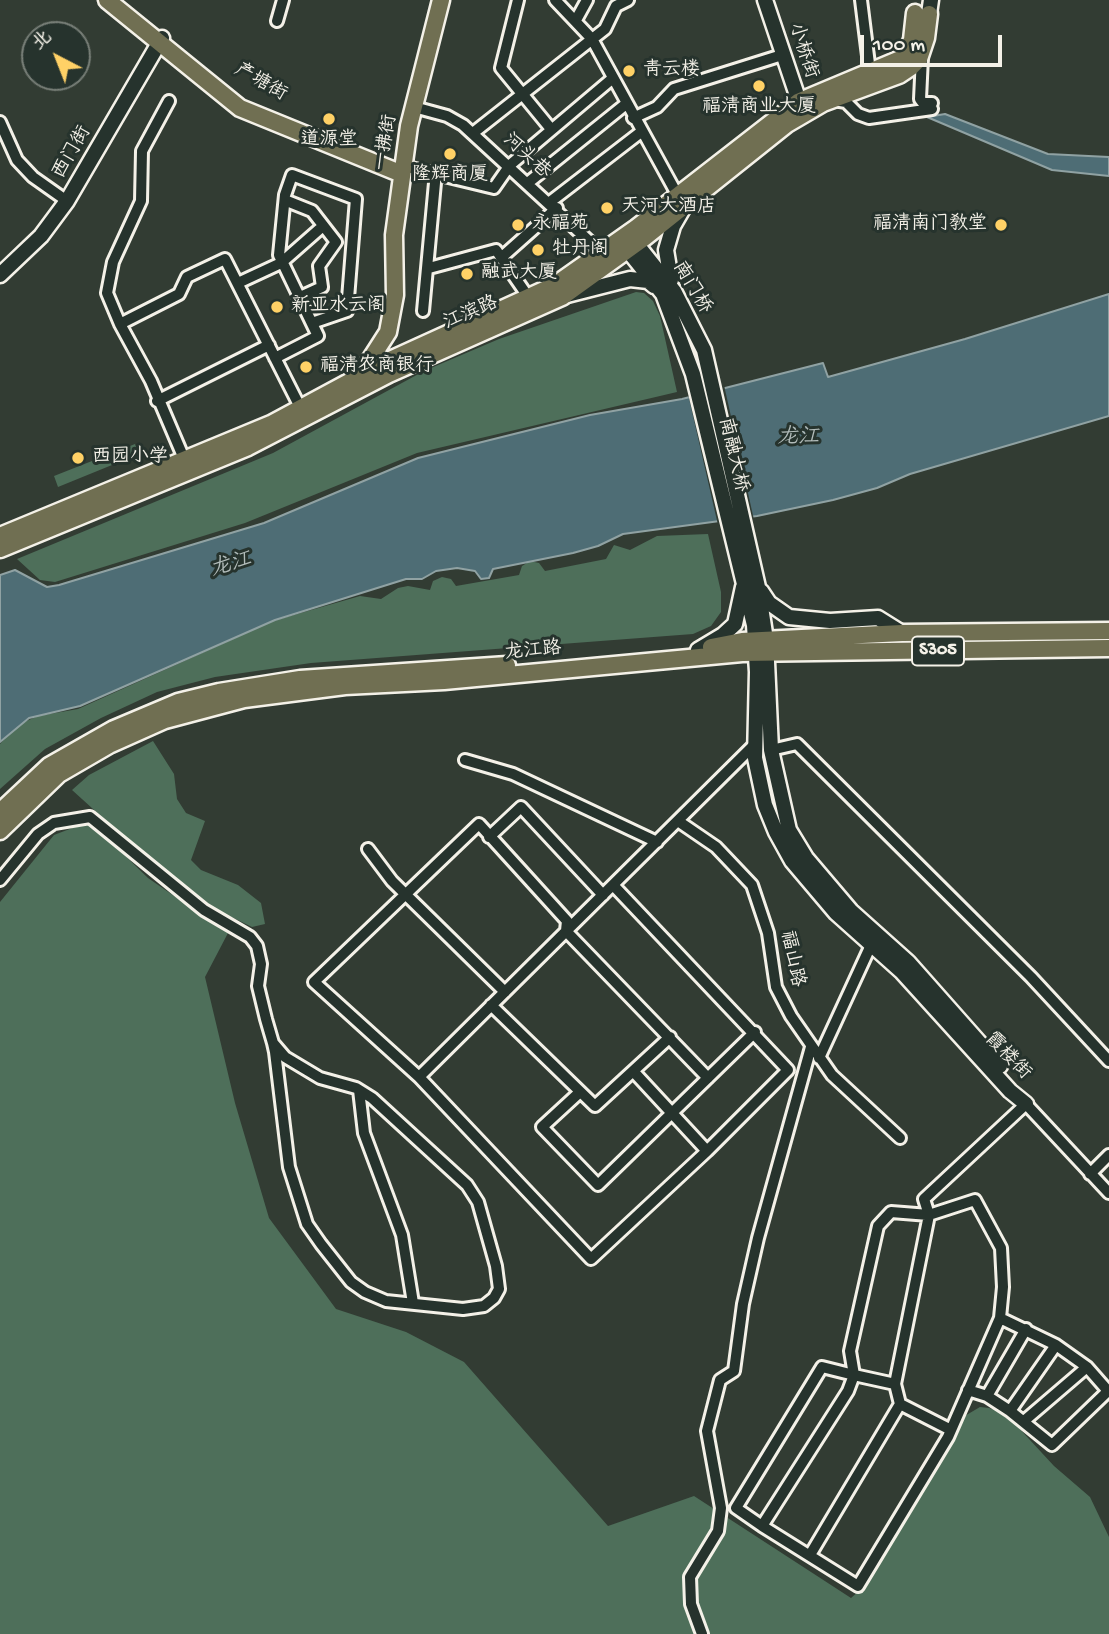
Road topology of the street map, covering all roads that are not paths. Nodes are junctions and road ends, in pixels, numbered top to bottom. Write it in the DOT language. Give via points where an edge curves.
graph roads {
  1 [pos="107,0"];
  2 [pos="117,0"];
  3 [pos="283,0"];
  4 [pos="441,0"];
  5 [pos="519,0"];
  6 [pos="555,0"];
  7 [pos="587,0"];
  8 [pos="628,0"];
  9 [pos="765,0"];
  10 [pos="861,0"];
  11 [pos="923,7"];
  12 [pos="576,20"];
  13 [pos="277,21"];
  14 [pos="592,39"];
  15 [pos="160,40"];
  16 [pos="923,46"];
  17 [pos="782,54"];
  18 [pos="870,72"];
  19 [pos="612,78"];
  20 [pos="522,93"];
  21 [pos="831,100"];
  22 [pos="169,101"];
  23 [pos="626,104"];
  24 [pos="414,107"];
  25 [pos="801,108"];
  26 [pos="633,118"];
  27 [pos="1,127"];
  28 [pos="551,129"];
  29 [pos="641,132"];
  30 [pos="472,133"];
  31 [pos="510,165"];
  32 [pos="403,170"];
  33 [pos="436,172"];
  34 [pos="528,182"];
  35 [pos="681,200"];
  36 [pos="67,201"];
  37 [pos="287,201"];
  38 [pos="554,205"];
  39 [pos="323,226"];
  40 [pos="628,242"];
  41 [pos="602,253"];
  42 [pos="502,257"];
  43 [pos="281,263"];
  44 [pos="429,268"];
  45 [pos="0,275"];
  46 [pos="238,283"];
  47 [pos="669,293"];
  48 [pos="562,297"];
  49 [pos="298,298"];
  50 [pos="529,298"];
  51 [pos="422,311"];
  52 [pos="312,323"];
  53 [pos="120,324"];
  54 [pos="269,345"];
  55 [pos="275,358"];
  56 [pos="709,371"];
  57 [pos="694,374"];
  58 [pos="359,375"];
  59 [pos="158,401"];
  60 [pos="301,409"];
  61 [pos="185,461"];
  62 [pos="0,536"];
  63 [pos="0,549"];
  64 [pos="751,585"];
  65 [pos="1109,631"];
  66 [pos="902,633"];
  67 [pos="761,647"];
  68 [pos="1109,648"];
  69 [pos="698,650"];
  70 [pos="755,744"];
  71 [pos="771,750"];
  72 [pos="465,760"];
  73 [pos="0,812"];
  74 [pos="678,821"];
  75 [pos="0,831"];
  76 [pos="489,837"];
  77 [pos="657,842"];
  78 [pos="368,849"];
  79 [pos="0,880"];
  80 [pos="613,885"];
  81 [pos="407,893"];
  82 [pos="603,895"];
  83 [pos="566,931"];
  84 [pos="871,945"];
  85 [pos="505,992"];
  86 [pos="491,1005"];
  87 [pos="755,1032"];
  88 [pos="670,1037"];
  89 [pos="273,1042"];
  90 [pos="811,1047"];
  91 [pos="819,1058"];
  92 [pos="1109,1061"];
  93 [pos="633,1071"];
  94 [pos="419,1076"];
  95 [pos="708,1078"];
  96 [pos="359,1090"];
  97 [pos="580,1092"];
  98 [pos="1026,1104"];
  99 [pos="670,1113"];
  100 [pos="900,1138"];
  101 [pos="708,1151"];
  102 [pos="1109,1155"];
  103 [pos="1090,1174"];
  104 [pos="1109,1193"];
  105 [pos="929,1215"];
  106 [pos="413,1303"];
  107 [pos="1000,1318"];
  108 [pos="1026,1329"];
  109 [pos="1056,1345"];
  110 [pos="1087,1367"];
  111 [pos="853,1375"];
  112 [pos="895,1384"];
  113 [pos="968,1390"];
  114 [pos="987,1396"];
  115 [pos="900,1404"];
  116 [pos="1010,1411"];
  117 [pos="1024,1421"];
  118 [pos="951,1430"];
  119 [pos="762,1526"];
  120 [pos="810,1555"];
  121 [pos="702,1634"];
  1 -- 15 [label="main road"];
  2 -- 15 [label="main road, 产塘街"];
  3 -- 13 [label="street"];
  4 -- 24 [label="main road, 一拂街"];
  5 -- 20 [label="street" via="501,68"];
  6 -- 12 [label="street"];
  7 -- 12 [label="street"];
  8 -- 14 [label="street" via="616,6 605,29"];
  9 -- 17 [label="street, 小桥街"];
  10 -- 18 [label="street"];
  11 -- 16 [label="main road, 江滨路"];
  11 -- 18 [label="main road, 江滨路" via="909,51"];
  12 -- 14 [label="street"];
  14 -- 19 [label="street"];
  14 -- 20 [label="street"];
  15 -- 32 [label="main road, 产塘街" via="244,102"];
  15 -- 36 [label="street, 西门街"];
  16 -- 21 [label="main road, 江滨路" via="919,59 899,75"];
  16 -- 21 [label="street" via="919,99 932,106 869,118 846,102"];
  17 -- 25 [label="street, 小桥街"];
  17 -- 26 [label="street" via="674,89 657,107"];
  18 -- 25 [label="main road, 江滨路"];
  19 -- 23 [label="street"];
  19 -- 28 [label="street"];
  20 -- 28 [label="street"];
  20 -- 30 [label="street"];
  21 -- 25 [label="main road, 江滨路"];
  22 -- 53 [label="street" via="142,151 141,201 113,262 107,293"];
  23 -- 26 [label="street"];
  23 -- 34 [label="street"];
  24 -- 30 [label="street, 河头巷" via="447,116"];
  24 -- 32 [label="main road, 一拂街"];
  25 -- 35 [label="main road, 江滨路"];
  26 -- 29 [label="street"];
  27 -- 36 [label="street" via="17,160"];
  28 -- 31 [label="street"];
  29 -- 35 [label="street"];
  29 -- 38 [label="street"];
  30 -- 31 [label="street, 河头巷"];
  31 -- 33 [label="street" via="494,188"];
  31 -- 34 [label="street, 河头巷"];
  32 -- 33 [label="street"];
  32 -- 58 [label="main road, 一拂街" via="394,235 395,295 388,332"];
  33 -- 44 [label="street"];
  34 -- 38 [label="street, 河头巷"];
  35 -- 40 [label="main road, 江滨路"];
  35 -- 47 [label="street" via="666,250"];
  36 -- 45 [label="street, 西门街" via="41,236"];
  37 -- 39 [label="street" via="312,211"];
  37 -- 43 [label="street"];
  37 -- 52 [label="street" via="292,175 356,199 346,311"];
  38 -- 41 [label="street, 河头巷"];
  38 -- 42 [label="street"];
  39 -- 43 [label="street"];
  39 -- 49 [label="street" via="336,242 319,266 322,287"];
  40 -- 41 [label="main road, 江滨路"];
  40 -- 47 [label="street, 南门桥"];
  40 -- 48 [label="main road, 江滨路"];
  41 -- 50 [label="main road, 江滨路"];
  42 -- 44 [label="street" via="496,250"];
  42 -- 50 [label="street"];
  43 -- 46 [label="street"];
  43 -- 49 [label="street"];
  44 -- 51 [label="street"];
  46 -- 53 [label="street" via="225,259 187,277 179,294"];
  46 -- 54 [label="street"];
  47 -- 48 [label="street" via="648,281 630,279"];
  47 -- 56 [label="street, 南门桥" via="704,350"];
  47 -- 57 [label="street, 南门桥"];
  48 -- 63 [label="main road, 江滨路" via="389,374 248,447"];
  49 -- 52 [label="street"];
  50 -- 58 [label="main road, 江滨路"];
  52 -- 55 [label="street" via="318,336"];
  53 -- 59 [label="street"];
  54 -- 55 [label="street"];
  54 -- 59 [label="street"];
  55 -- 60 [label="street"];
  56 -- 64 [label="street, 南融大桥" via="749,541"];
  57 -- 64 [label="street, 南融大桥" via="733,544"];
  58 -- 60 [label="main road, 江滨路"];
  59 -- 61 [label="street"];
  60 -- 61 [label="main road, 江滨路"];
  61 -- 62 [label="main road, 江滨路"];
  64 -- 66 [label="street" via="789,617 830,621 878,618"];
  64 -- 67 [label="street"];
  64 -- 69 [label="street" via="734,624"];
  65 -- 66 [label="main road, 龙江路 / S305"];
  66 -- 67 [label="main road, 龙江路 / S305"];
  67 -- 68 [label="main road, 龙江路 / S305"];
  67 -- 69 [label="main road, 龙江路"];
  67 -- 70 [label="street, 霞楼街"];
  67 -- 71 [label="street, 霞楼街"];
  67 -- 75 [label="main road, 龙江路" via="444,681 320,689 209,706 109,745 59,774"];
  69 -- 73 [label="main road, 龙江路" via="338,676 219,692 150,713 84,745 49,766"];
  70 -- 74 [label="street"];
  70 -- 84 [label="street, 霞楼街" via="765,806 776,832 813,887"];
  71 -- 92 [label="street" via="797,744"];
  71 -- 98 [label="street, 霞楼街" via="789,830 806,858 851,911 917,972 1017,1085"];
  72 -- 77 [label="street" via="513,774"];
  74 -- 77 [label="street"];
  74 -- 90 [label="street, 福山路" via="716,847 752,885 768,933 776,987"];
  76 -- 81 [label="street" via="479,824"];
  76 -- 82 [label="street" via="521,807"];
  76 -- 83 [label="street" via="567,921"];
  77 -- 80 [label="street"];
  78 -- 81 [label="street"];
  79 -- 89 [label="street" via="54,823 90,817 204,910 250,937 261,964 258,986"];
  80 -- 82 [label="street"];
  80 -- 87 [label="street"];
  81 -- 85 [label="street"];
  81 -- 94 [label="street" via="314,982"];
  82 -- 83 [label="street"];
  83 -- 85 [label="street"];
  83 -- 88 [label="street"];
  84 -- 91 [label="street"];
  84 -- 98 [label="street, 霞楼街"];
  85 -- 86 [label="street"];
  86 -- 94 [label="street"];
  86 -- 97 [label="street"];
  87 -- 95 [label="street"];
  87 -- 101 [label="street" via="788,1070"];
  88 -- 93 [label="street"];
  88 -- 95 [label="street"];
  89 -- 96 [label="street" via="285,1057 320,1078"];
  89 -- 106 [label="street" via="289,1167 307,1224 335,1265 365,1292 386,1301"];
  90 -- 91 [label="street, 福山路"];
  90 -- 121 [label="street" via="758,1238 734,1371 720,1380 706,1431 721,1508 718,1531 690,1577 691,1604"];
  91 -- 100 [label="street, 福山路"];
  93 -- 97 [label="street" via="595,1107"];
  93 -- 99 [label="street"];
  94 -- 101 [label="street" via="591,1259"];
  95 -- 99 [label="street"];
  96 -- 106 [label="street" via="364,1133 402,1235"];
  96 -- 106 [label="street" via="467,1185 478,1202 496,1266 499,1289 484,1306 463,1309"];
  97 -- 99 [label="street" via="542,1127 598,1185"];
  98 -- 103 [label="street"];
  98 -- 105 [label="street" via="924,1199"];
  99 -- 101 [label="street"];
  102 -- 103 [label="street"];
  103 -- 104 [label="street"];
  105 -- 107 [label="street" via="975,1200 1000,1248"];
  105 -- 111 [label="street" via="891,1212 878,1226 850,1351"];
  105 -- 112 [label="street"];
  107 -- 108 [label="street"];
  107 -- 113 [label="street"];
  108 -- 109 [label="street"];
  108 -- 114 [label="street"];
  109 -- 110 [label="street"];
  109 -- 116 [label="street"];
  110 -- 117 [label="street"];
  110 -- 117 [label="street" via="1108,1391 1052,1445"];
  111 -- 112 [label="street"];
  111 -- 119 [label="street" via="848,1391"];
  111 -- 119 [label="street" via="822,1367 736,1508"];
  112 -- 115 [label="street"];
  113 -- 114 [label="street"];
  113 -- 118 [label="street"];
  114 -- 116 [label="street"];
  115 -- 118 [label="street"];
  115 -- 120 [label="street"];
  116 -- 117 [label="street"];
  118 -- 120 [label="street" via="858,1586"];
  119 -- 120 [label="street"];
}
